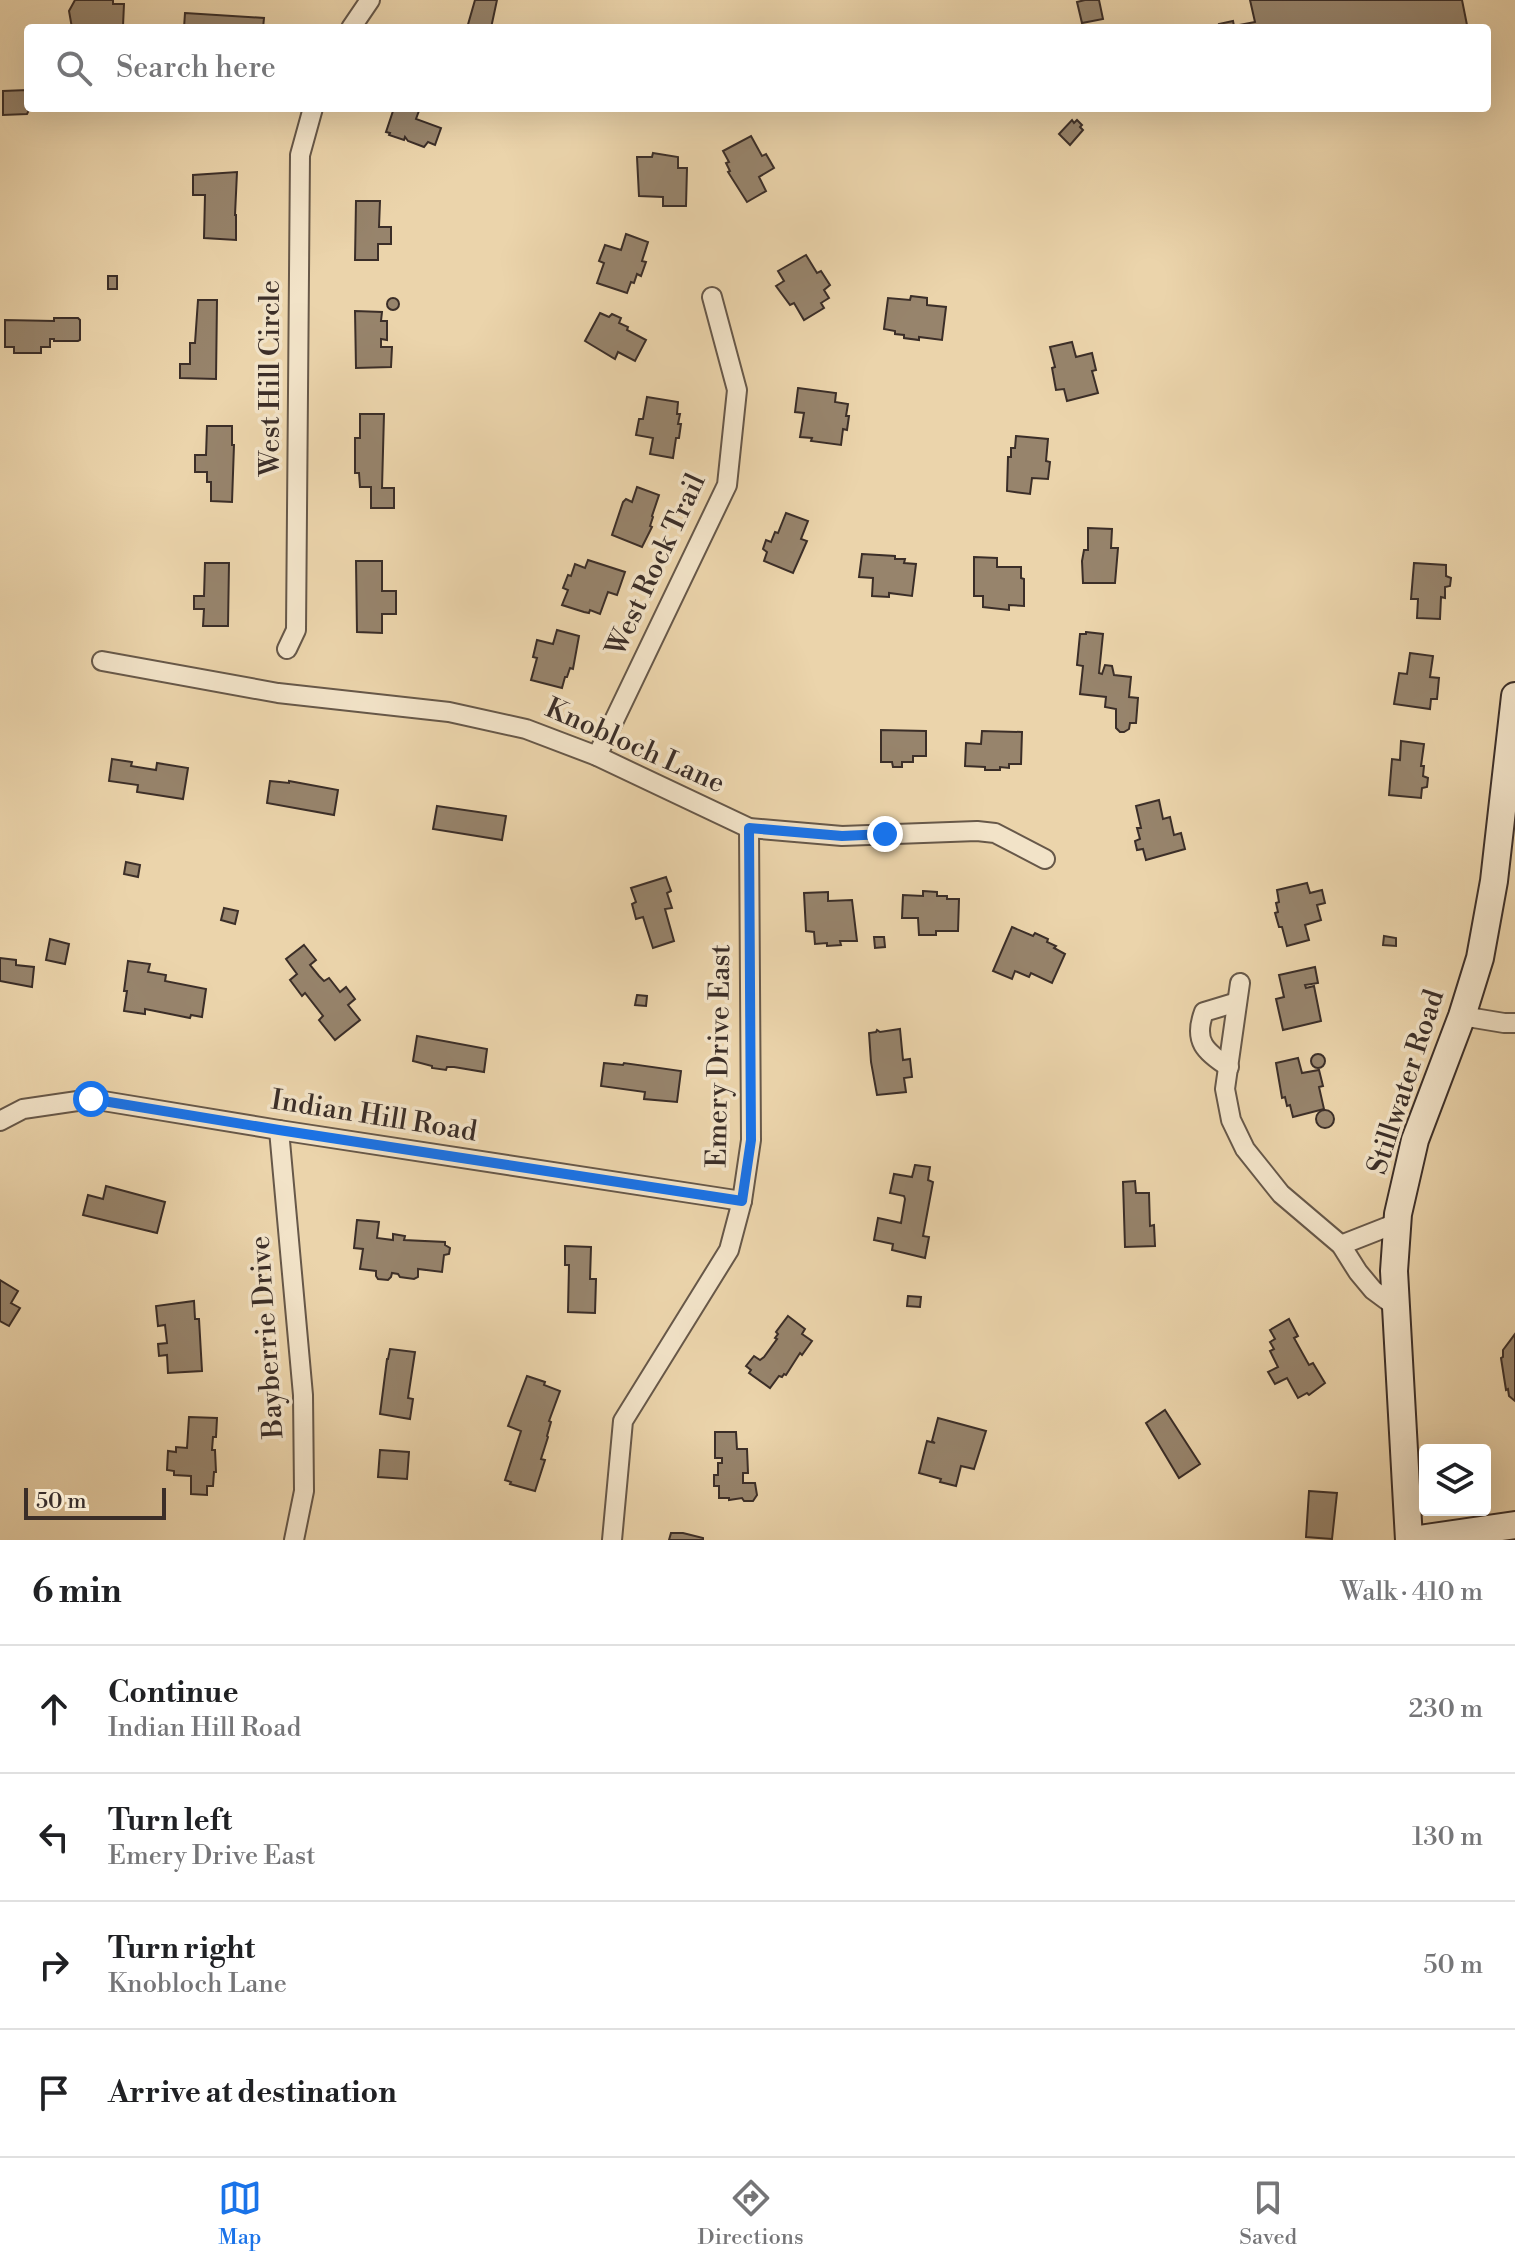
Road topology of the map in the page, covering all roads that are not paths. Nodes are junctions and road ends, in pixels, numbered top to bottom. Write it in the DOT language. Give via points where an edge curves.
graph roads {
  1 [pos="370,0"];
  2 [pos="354,24"];
  3 [pos="312,112"];
  4 [pos="712,297"];
  5 [pos="287,649"];
  6 [pos="102,661"];
  7 [pos="1515,696"];
  8 [pos="597,756"];
  9 [pos="749,828"];
  10 [pos="1045,859"];
  11 [pos="1240,983"];
  12 [pos="1237,1002"];
  13 [pos="1462,1016"];
  14 [pos="1515,1023"];
  15 [pos="1229,1067"];
  16 [pos="0,1121"];
  17 [pos="279,1130"];
  18 [pos="742,1201"];
  19 [pos="1397,1223"];
  20 [pos="1341,1245"];
  21 [pos="1396,1307"];
  22 [pos="1507,1530"];
  23 [pos="294,1540"];
  24 [pos="612,1540"];
  25 [pos="1411,1540"];
  1 -- 2 [label="street"];
  3 -- 5 [label="street, West Hill Circle" via="300,155 296,630"];
  4 -- 8 [label="street, West Rock Trail" via="737,390 727,485"];
  6 -- 8 [label="street, Knobloch Lane" via="278,693 449,712 526,729"];
  7 -- 13 [label="main road, Stillwater Road" via="1494,881 1480,958"];
  8 -- 9 [label="street, Knobloch Lane"];
  9 -- 10 [label="street, Knobloch Lane" via="842,836 977,831 995,833"];
  9 -- 18 [label="street, Emery Drive East" via="751,1140"];
  11 -- 12 [label="street"];
  12 -- 15 [label="street"];
  12 -- 15 [label="street" via="1204,1012 1198,1027 1202,1046"];
  13 -- 14 [label="street"];
  13 -- 19 [label="main road, Stillwater Road" via="1415,1140"];
  15 -- 20 [label="street" via="1225,1089 1231,1120 1245,1149 1281,1194"];
  16 -- 17 [label="street, Indian Hill Road" via="23,1109 91,1099"];
  17 -- 18 [label="street, Indian Hill Road"];
  17 -- 23 [label="street, Bayberrie Drive" via="303,1395 304,1491"];
  18 -- 24 [label="street, Emery Drive East" via="729,1250 623,1421"];
  19 -- 20 [label="street"];
  19 -- 21 [label="main road, Stillwater Road"];
  20 -- 21 [label="street" via="1373,1290"];
  21 -- 25 [label="main road, Stillwater Road"];
  22 -- 25 [label="main road"];
}
